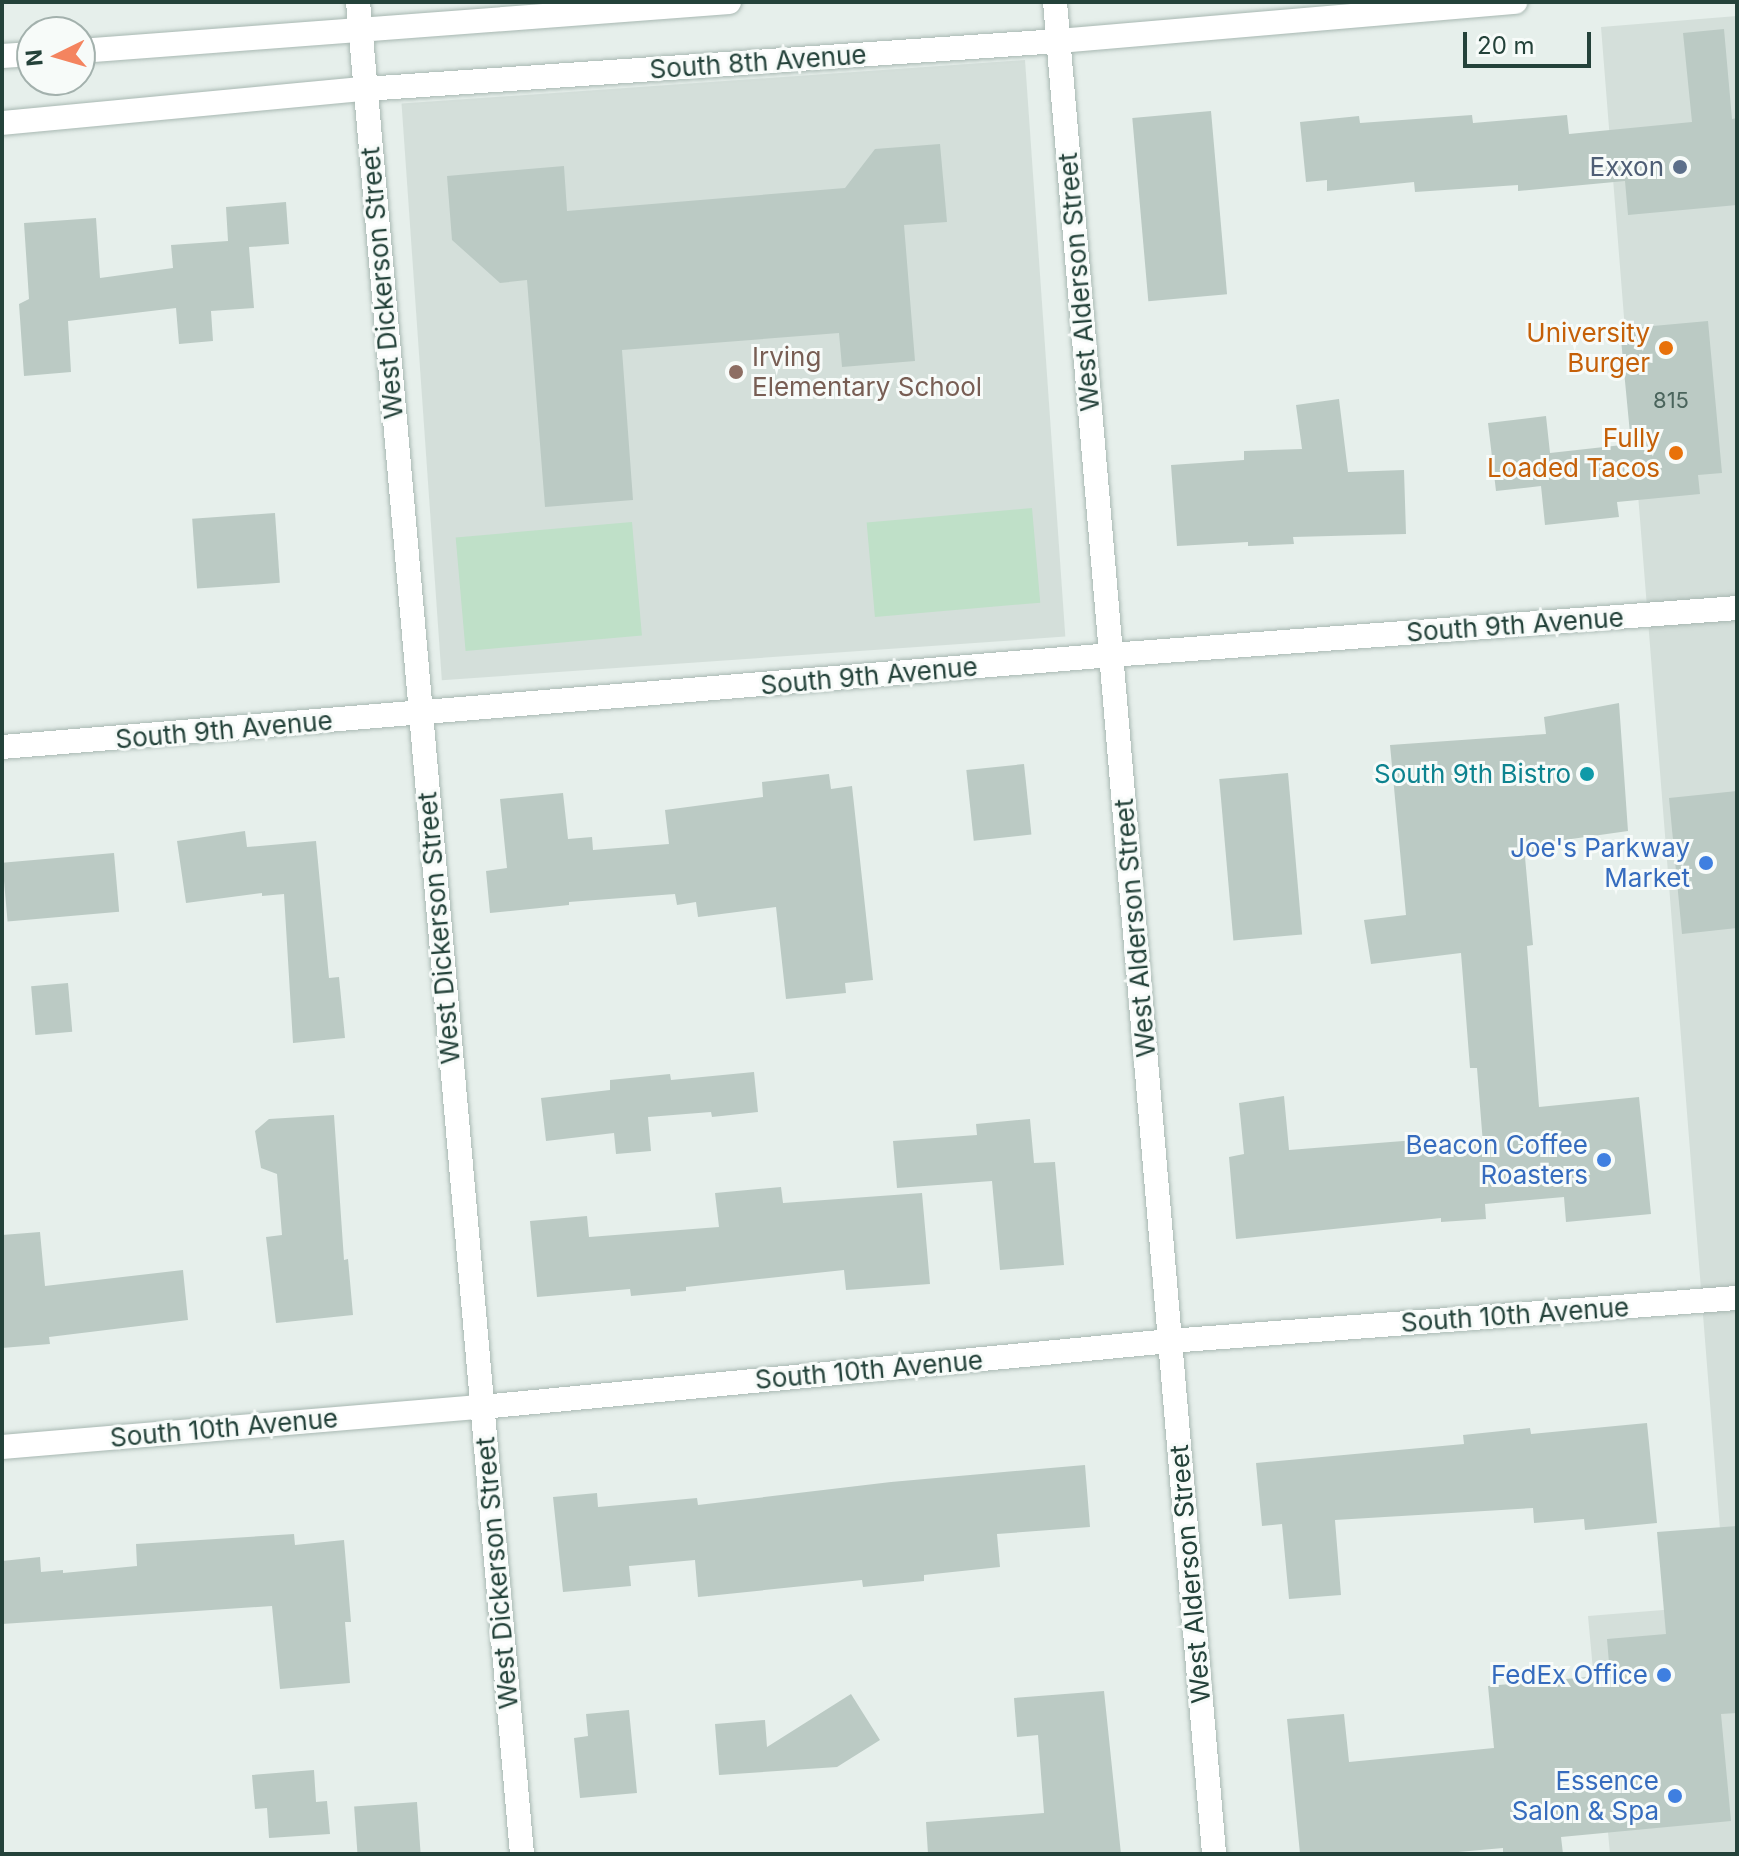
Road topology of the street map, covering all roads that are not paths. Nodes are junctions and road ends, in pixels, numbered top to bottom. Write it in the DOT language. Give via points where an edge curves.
graph roads {
  1 [pos="358,2"];
  2 [pos="729,2"];
  3 [pos="1055,2"];
  4 [pos="1515,2"];
  5 [pos="360,31"];
  6 [pos="1059,41"];
  7 [pos="96,50"];
  8 [pos="365,89"];
  9 [pos="2,123"];
  10 [pos="1737,608"];
  11 [pos="1111,655"];
  12 [pos="421,714"];
  13 [pos="2,747"];
  14 [pos="1737,1298"];
  15 [pos="1170,1341"];
  16 [pos="482,1407"];
  17 [pos="2,1447"];
  18 [pos="522,1854"];
  19 [pos="1214,1854"];
  1 -- 5 [label="street, West Dickerson Street"];
  2 -- 5 [label="street"];
  3 -- 6 [label="street, West Alderson Street"];
  4 -- 6 [label="street, South 8th Avenue"];
  5 -- 7 [label="street"];
  5 -- 8 [label="street, West Dickerson Street"];
  6 -- 8 [label="street, South 8th Avenue"];
  6 -- 11 [label="street, West Alderson Street"];
  8 -- 9 [label="street, South 8th Avenue"];
  8 -- 12 [label="street, West Dickerson Street"];
  10 -- 11 [label="street, South 9th Avenue"];
  11 -- 12 [label="street, South 9th Avenue"];
  11 -- 15 [label="street, West Alderson Street"];
  12 -- 13 [label="street, South 9th Avenue"];
  12 -- 16 [label="street, West Dickerson Street"];
  14 -- 15 [label="street, South 10th Avenue"];
  15 -- 16 [label="street, South 10th Avenue"];
  15 -- 19 [label="street, West Alderson Street"];
  16 -- 17 [label="street, South 10th Avenue"];
  16 -- 18 [label="street, West Dickerson Street"];
}
